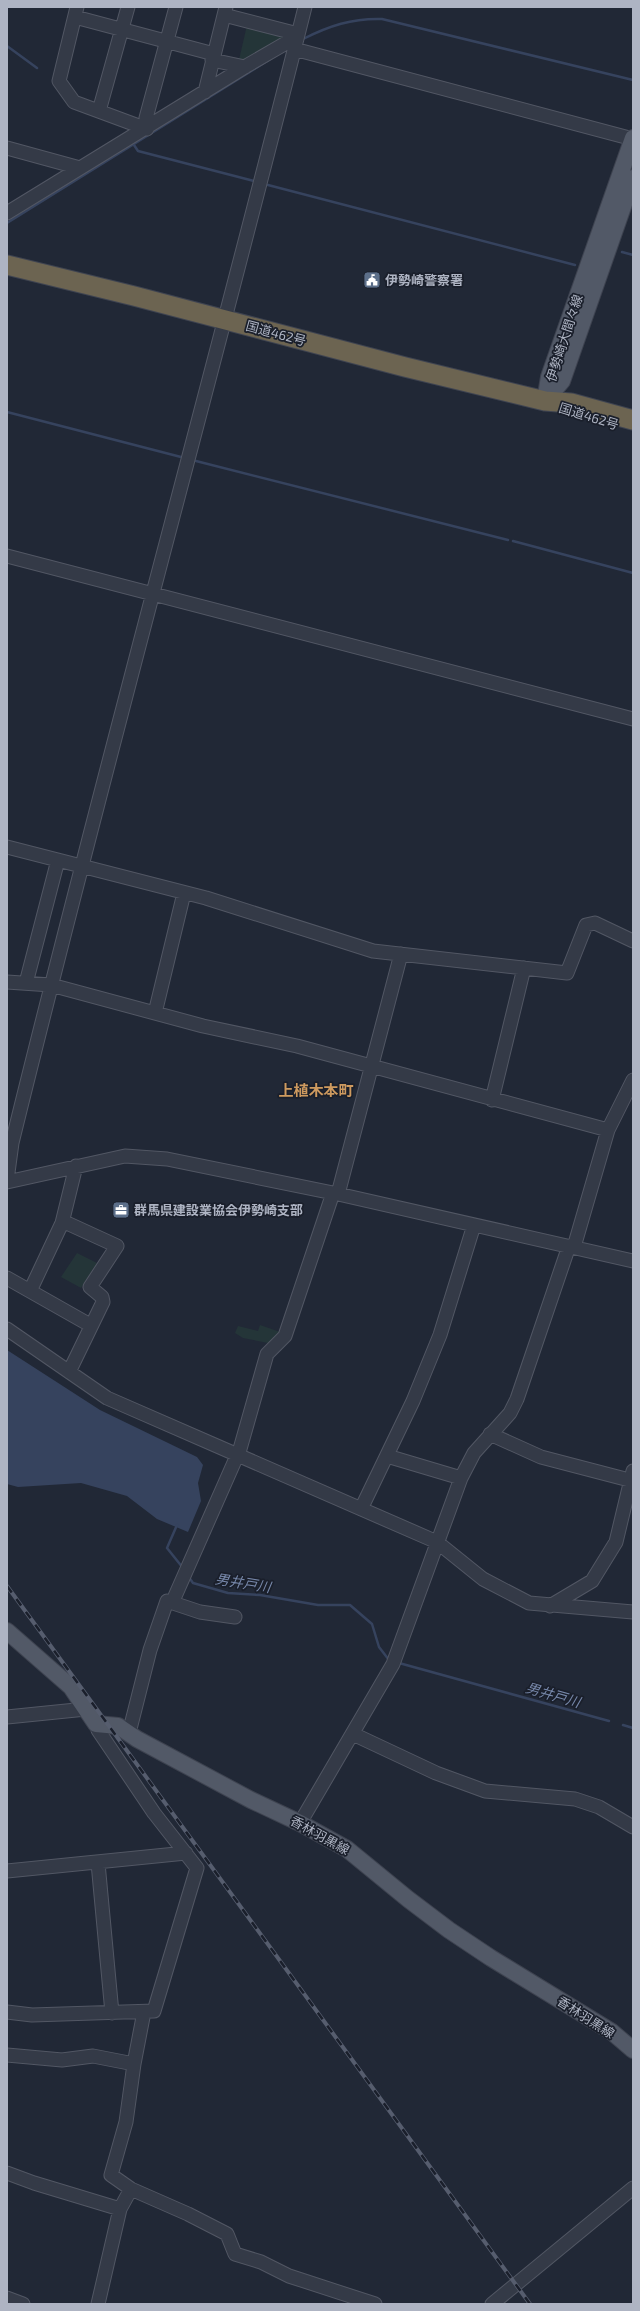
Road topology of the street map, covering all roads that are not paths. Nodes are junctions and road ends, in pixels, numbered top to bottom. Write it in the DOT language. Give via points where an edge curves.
graph roads {
  1 [pos="128,7"];
  2 [pos="176,7"];
  3 [pos="305,7"];
  4 [pos="225,11"];
  5 [pos="76,12"];
  6 [pos="122,29"];
  7 [pos="166,41"];
  8 [pos="296,42"];
  9 [pos="213,57"];
  10 [pos="245,67"];
  11 [pos="205,92"];
  12 [pos="99,110"];
  13 [pos="147,129"];
  14 [pos="633,139"];
  15 [pos="7,148"];
  16 [pos="80,168"];
  17 [pos="633,178"];
  18 [pos="7,213"];
  19 [pos="7,265"];
  20 [pos="224,320"];
  21 [pos="545,401"];
  22 [pos="633,420"];
  23 [pos="633,429"];
  24 [pos="7,556"];
  25 [pos="154,594"];
  26 [pos="633,719"];
  27 [pos="7,847"];
  28 [pos="58,860"];
  29 [pos="80,866"];
  30 [pos="184,893"];
  31 [pos="633,941"];
  32 [pos="401,954"];
  33 [pos="524,968"];
  34 [pos="7,982"];
  35 [pos="26,983"];
  36 [pos="51,985"];
  37 [pos="155,1013"];
  38 [pos="371,1068"];
  39 [pos="633,1082"];
  40 [pos="492,1100"];
  41 [pos="608,1130"];
  42 [pos="76,1166"];
  43 [pos="7,1181"];
  44 [pos="335,1194"];
  45 [pos="62,1223"];
  46 [pos="474,1225"];
  47 [pos="572,1247"];
  48 [pos="633,1261"];
  49 [pos="7,1278"];
  50 [pos="30,1291"];
  51 [pos="90,1325"];
  52 [pos="7,1329"];
  53 [pos="69,1372"];
  54 [pos="490,1434"];
  55 [pos="237,1455"];
  56 [pos="387,1456"];
  57 [pos="461,1478"];
  58 [pos="632,1478"];
  59 [pos="361,1509"];
  60 [pos="437,1542"];
  61 [pos="172,1603"];
  62 [pos="550,1606"];
  63 [pos="633,1612"];
  64 [pos="235,1617"];
  65 [pos="7,1630"];
  66 [pos="86,1710"];
  67 [pos="7,1717"];
  68 [pos="96,1724"];
  69 [pos="129,1734"];
  70 [pos="353,1734"];
  71 [pos="300,1823"];
  72 [pos="633,1827"];
  73 [pos="186,1853"];
  74 [pos="98,1863"];
  75 [pos="7,1870"];
  76 [pos="7,2012"];
  77 [pos="144,2012"];
  78 [pos="112,2013"];
  79 [pos="633,2050"];
  80 [pos="7,2055"];
  81 [pos="134,2064"];
  82 [pos="7,2173"];
  83 [pos="633,2188"];
  84 [pos="131,2189"];
  85 [pos="120,2209"];
  86 [pos="7,2298"];
  87 [pos="23,2304"];
  88 [pos="98,2304"];
  89 [pos="375,2304"];
  90 [pos="492,2304"];
  1 -- 6 [label="street"];
  2 -- 7 [label="street"];
  3 -- 8 [label="street"];
  4 -- 8 [label="street"];
  4 -- 9 [label="street"];
  5 -- 6 [label="street"];
  5 -- 12 [label="street" via="58,81 74,102"];
  6 -- 7 [label="street"];
  6 -- 12 [label="street"];
  7 -- 9 [label="street"];
  7 -- 13 [label="street" via="146,118"];
  8 -- 10 [label="street" via="286,43"];
  8 -- 14 [label="street"];
  8 -- 20 [label="street"];
  9 -- 10 [label="street"];
  9 -- 11 [label="street"];
  10 -- 11 [label="street"];
  11 -- 13 [label="street"];
  12 -- 13 [label="street"];
  13 -- 16 [label="street"];
  14 -- 21 [label="main road, 伊勢崎大間々線" via="549,377"];
  15 -- 16 [label="street"];
  16 -- 18 [label="street"];
  17 -- 21 [label="main road, 伊勢崎大間々線" via="562,381"];
  19 -- 20 [label="highway, 国道462号"];
  20 -- 21 [label="highway, 国道462号"];
  20 -- 25 [label="street"];
  21 -- 22 [label="highway, 国道462号" via="571,403"];
  21 -- 23 [label="highway, 国道462号" via="568,411"];
  24 -- 25 [label="street"];
  25 -- 26 [label="street"];
  25 -- 29 [label="street"];
  27 -- 28 [label="street"];
  28 -- 29 [label="street"];
  28 -- 35 [label="street"];
  29 -- 30 [label="street"];
  29 -- 36 [label="street"];
  30 -- 32 [label="street" via="373,952"];
  30 -- 37 [label="street"];
  31 -- 33 [label="street" via="595,923 586,925 567,973"];
  32 -- 33 [label="street"];
  32 -- 38 [label="street"];
  33 -- 40 [label="street"];
  34 -- 35 [label="street"];
  35 -- 36 [label="street"];
  36 -- 37 [label="street"];
  36 -- 43 [label="street" via="12,1143"];
  37 -- 38 [label="street" via="297,1046"];
  38 -- 40 [label="street"];
  38 -- 44 [label="street"];
  39 -- 41 [label="street"];
  40 -- 41 [label="street"];
  41 -- 47 [label="street"];
  42 -- 43 [label="street"];
  42 -- 44 [label="street" via="125,1156 167,1159"];
  42 -- 45 [label="street"];
  44 -- 46 [label="street"];
  44 -- 55 [label="street" via="285,1336 267,1354"];
  45 -- 50 [label="street"];
  45 -- 51 [label="street" via="117,1246 90,1288 102,1297 102,1302"];
  46 -- 47 [label="street"];
  46 -- 56 [label="street" via="440,1335"];
  47 -- 48 [label="street"];
  47 -- 54 [label="street" via="517,1399 510,1413"];
  49 -- 50 [label="street"];
  50 -- 51 [label="street"];
  51 -- 53 [label="street"];
  52 -- 53 [label="street"];
  53 -- 55 [label="street" via="107,1398"];
  54 -- 57 [label="street" via="474,1453"];
  54 -- 58 [label="street" via="541,1457"];
  55 -- 59 [label="street"];
  55 -- 61 [label="street"];
  56 -- 57 [label="street"];
  56 -- 59 [label="street"];
  57 -- 60 [label="street"];
  58 -- 62 [label="street" via="616,1542 592,1581"];
  59 -- 60 [label="street"];
  60 -- 62 [label="street" via="483,1579 529,1603"];
  60 -- 70 [label="street" via="393,1664"];
  61 -- 64 [label="street" via="200,1612"];
  61 -- 69 [label="street" via="167,1601 165,1606"];
  62 -- 63 [label="street"];
  65 -- 66 [label="main road" via="71,1687"];
  66 -- 67 [label="street"];
  66 -- 68 [label="main road"];
  68 -- 69 [label="main road, 香林羽黒線" via="115,1725"];
  68 -- 73 [label="street" via="154,1813"];
  69 -- 71 [label="main road, 香林羽黒線" via="251,1800"];
  70 -- 71 [label="street"];
  70 -- 72 [label="street" via="436,1773 485,1791 574,1799 599,1807"];
  71 -- 79 [label="main road, 香林羽黒線" via="347,1849 449,1930 612,2032"];
  73 -- 74 [label="street"];
  73 -- 77 [label="street" via="197,1868 154,2011"];
  74 -- 75 [label="street"];
  74 -- 78 [label="street"];
  76 -- 78 [label="street" via="32,2015"];
  77 -- 78 [label="street"];
  77 -- 81 [label="street"];
  80 -- 81 [label="street" via="62,2060 94,2056"];
  81 -- 84 [label="street" via="126,2122 111,2175"];
  82 -- 85 [label="street"];
  83 -- 90 [label="street"];
  84 -- 85 [label="street"];
  84 -- 89 [label="street" via="227,2234 235,2254 262,2262 289,2276"];
  85 -- 88 [label="street"];
  86 -- 87 [label="street"];
}
